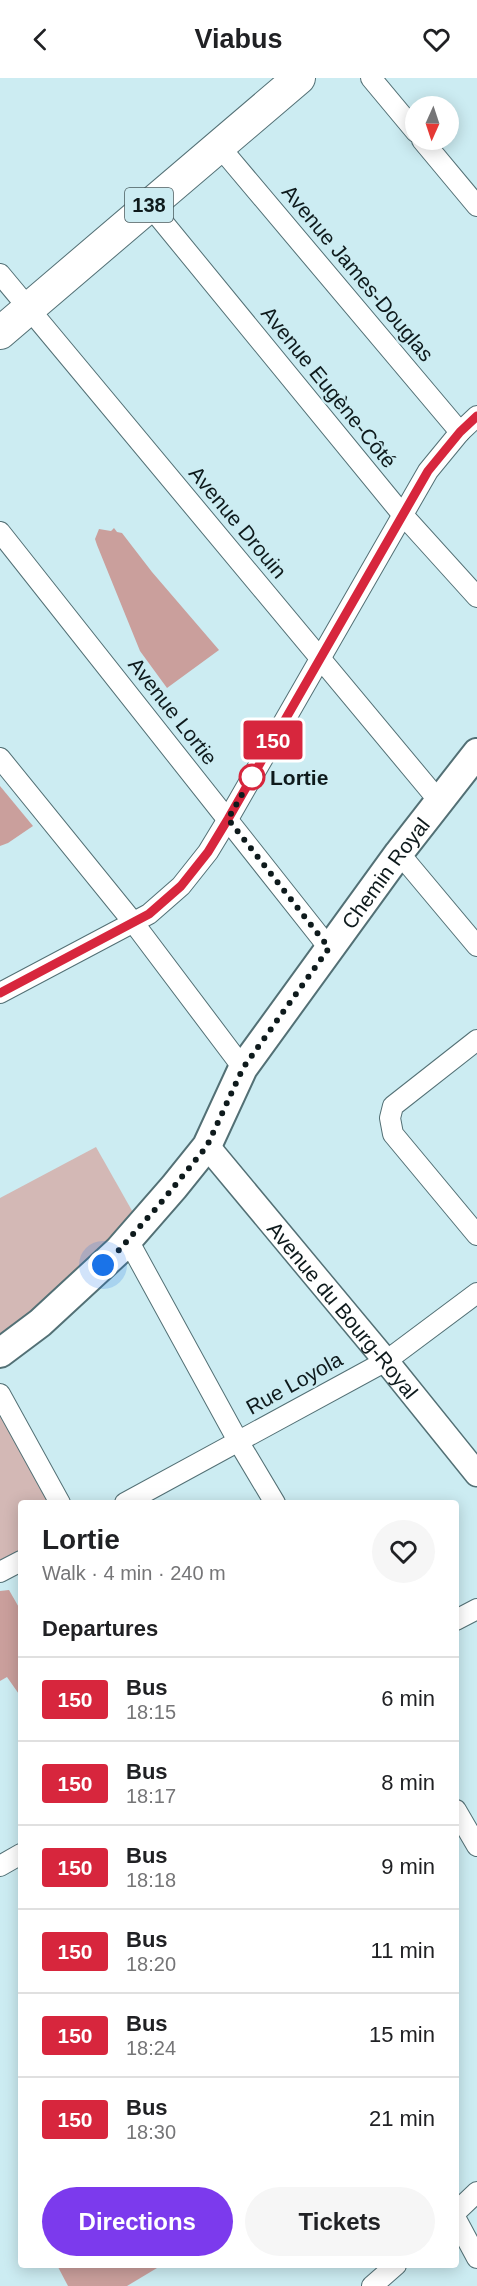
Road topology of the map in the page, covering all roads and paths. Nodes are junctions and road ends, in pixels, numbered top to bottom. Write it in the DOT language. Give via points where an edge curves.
graph roads {
  1 [pos="299,78"];
  2 [pos="371,78"];
  3 [pos="405,119"];
  4 [pos="219,146"];
  5 [pos="430,150"];
  6 [pos="148,205"];
  7 [pos="477,206"];
  8 [pos="0,274"];
  9 [pos="29,309"];
  10 [pos="0,333"];
  11 [pos="477,416"];
  12 [pos="460,432"];
  13 [pos="402,514"];
  14 [pos="0,532"];
  15 [pos="477,597"];
  16 [pos="320,657"];
  17 [pos="477,753"];
  18 [pos="0,758"];
  19 [pos="439,801"];
  20 [pos="228,819"];
  21 [pos="399,853"];
  22 [pos="134,922"];
  23 [pos="477,946"];
  24 [pos="329,948"];
  25 [pos="0,993"];
  26 [pos="477,1040"];
  27 [pos="243,1068"];
  28 [pos="207,1146"];
  29 [pos="477,1235"];
  30 [pos="128,1240"];
  31 [pos="477,1293"];
  32 [pos="0,1353"];
  33 [pos="386,1361"];
  34 [pos="0,1394"];
  35 [pos="238,1441"];
  36 [pos="477,1474"];
  37 [pos="58,1500"];
  38 [pos="131,1500"];
  39 [pos="273,1500"];
  40 [pos="18,1562"];
  41 [pos="0,1572"];
  42 [pos="477,1608"];
  43 [pos="459,1618"];
  44 [pos="459,1815"];
  45 [pos="477,1846"];
  46 [pos="18,1856"];
  47 [pos="0,1866"];
  48 [pos="477,2192"];
  49 [pos="459,2209"];
  50 [pos="459,2225"];
  51 [pos="477,2258"];
  52 [pos="393,2268"];
  53 [pos="372,2286"];
  1 -- 4 [label="main road, 138"];
  2 -- 3 [label="street"];
  4 -- 6 [label="main road, 138"];
  4 -- 12 [label="street, Avenue James-Douglas"];
  5 -- 7 [label="street"];
  6 -- 9 [label="main road, 138"];
  6 -- 13 [label="street, Avenue Eugène-Côté"];
  8 -- 9 [label="street, Avenue Drouin"];
  9 -- 10 [label="main road, 138"];
  9 -- 16 [label="street, Avenue Drouin"];
  11 -- 12 [label="street"];
  12 -- 13 [label="street" via="428,471"];
  13 -- 15 [label="street, Avenue Eugène-Côté"];
  13 -- 16 [label="street"];
  14 -- 20 [label="street, Avenue Lortie"];
  16 -- 19 [label="street, Avenue Drouin"];
  16 -- 20 [label="street"];
  17 -- 19 [label="main road, Chemin Royal"];
  18 -- 22 [label="street"];
  19 -- 21 [label="main road, Chemin Royal"];
  20 -- 22 [label="street" via="181,886"];
  20 -- 24 [label="street, Avenue Lortie"];
  21 -- 23 [label="street"];
  21 -- 24 [label="main road, Chemin Royal"];
  22 -- 25 [label="street"];
  22 -- 27 [label="street"];
  24 -- 27 [label="main road, Chemin Royal"];
  26 -- 29 [label="street" via="393,1106 390,1118 393,1134"];
  27 -- 28 [label="main road, Chemin Royal"];
  28 -- 30 [label="main road, Chemin Royal"];
  28 -- 33 [label="street, Avenue du Bourg-Royal"];
  30 -- 32 [label="main road, Chemin Royal" via="40,1323"];
  30 -- 35 [label="street"];
  31 -- 33 [label="street, Rue Loyola"];
  33 -- 35 [label="street, Rue Loyola"];
  33 -- 36 [label="street, Avenue du Bourg-Royal"];
  34 -- 37 [label="street"];
  35 -- 38 [label="street, Rue Loyola"];
  35 -- 39 [label="street"];
  40 -- 41 [label="street"];
  42 -- 43 [label="street"];
  44 -- 45 [label="street"];
  46 -- 47 [label="street"];
  48 -- 49 [label="street"];
  50 -- 51 [label="street"];
  52 -- 53 [label="street"];
}
